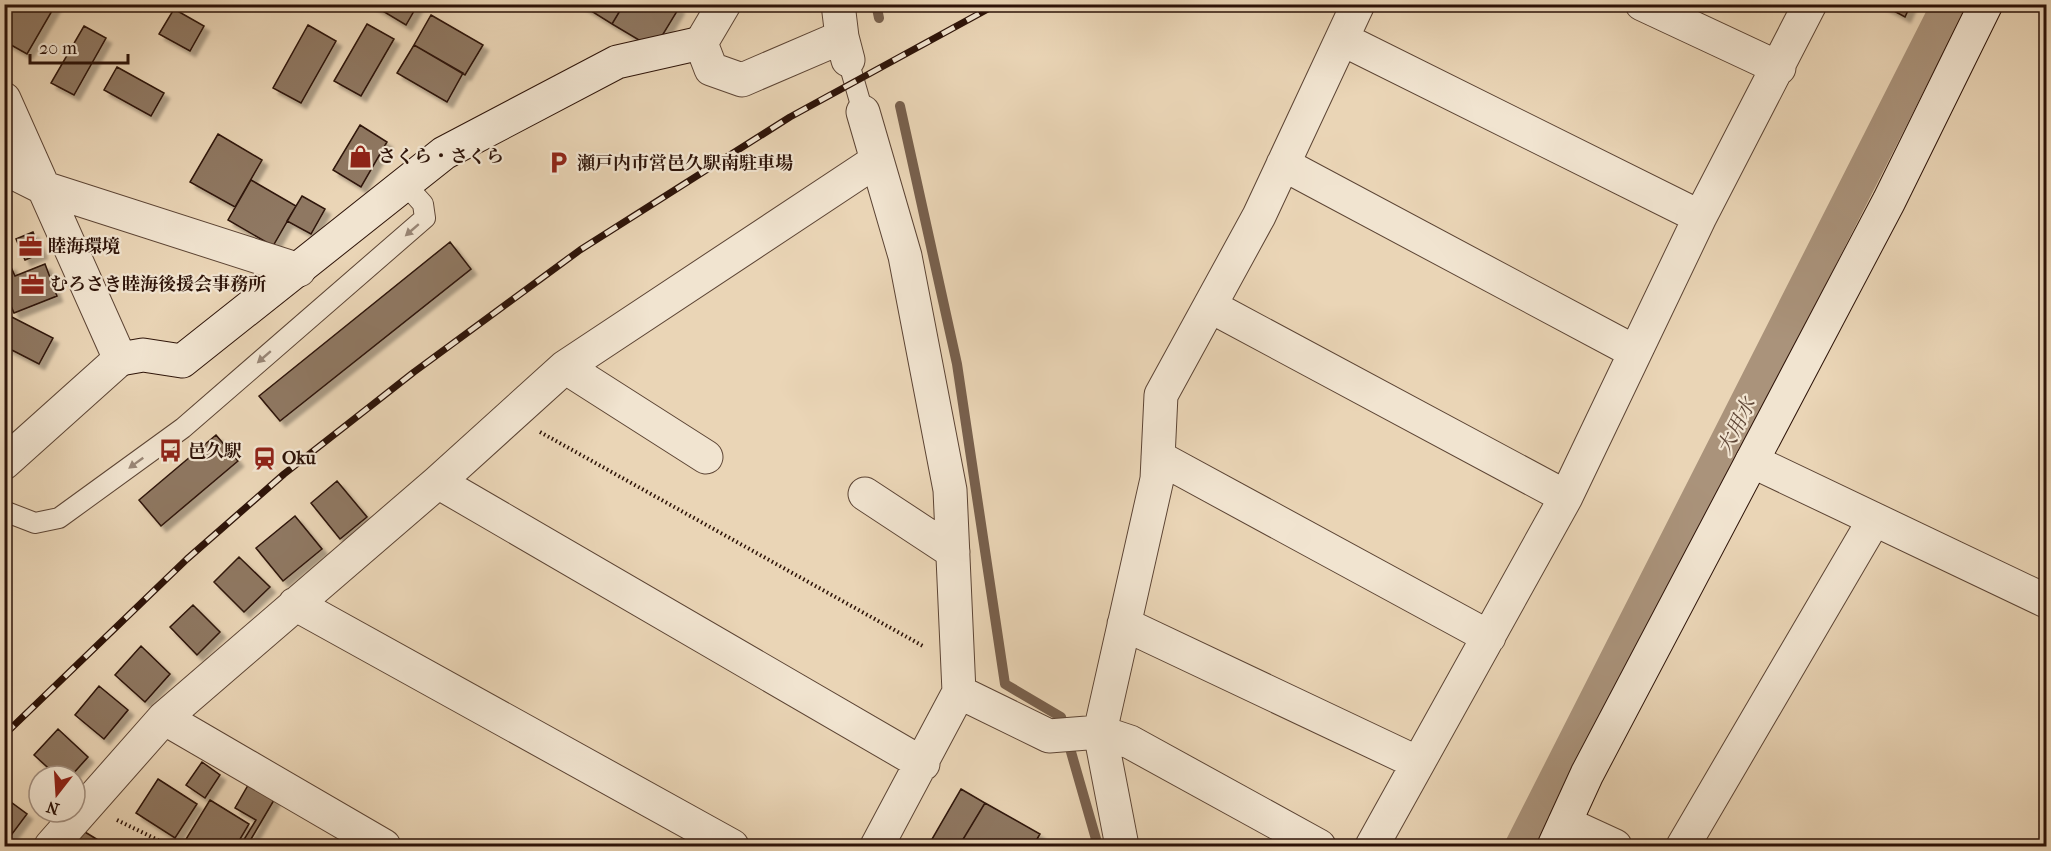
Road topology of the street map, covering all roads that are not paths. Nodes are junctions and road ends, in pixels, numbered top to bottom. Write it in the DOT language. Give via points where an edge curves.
graph roads {
  1 [pos="724,4"];
  2 [pos="838,4"];
  3 [pos="1358,4"];
  4 [pos="1642,4"];
  5 [pos="1810,4"];
  6 [pos="1986,4"];
  7 [pos="1342,39"];
  8 [pos="701,43"];
  9 [pos="845,49"];
  10 [pos="1779,68"];
  11 [pos="4,99"];
  12 [pos="863,112"];
  13 [pos="876,161"];
  14 [pos="1283,164"];
  15 [pos="4,168"];
  16 [pos="405,184"];
  17 [pos="45,188"];
  18 [pos="1700,218"];
  19 [pos="299,270"];
  20 [pos="1210,306"];
  21 [pos="1635,352"];
  22 [pos="120,359"];
  23 [pos="565,367"];
  24 [pos="706,457"];
  25 [pos="1158,457"];
  26 [pos="1752,461"];
  27 [pos="4,463"];
  28 [pos="438,482"];
  29 [pos="865,494"];
  30 [pos="1566,497"];
  31 [pos="4,511"];
  32 [pos="1874,520"];
  33 [pos="953,552"];
  34 [pos="2046,601"];
  35 [pos="295,604"];
  36 [pos="1124,624"];
  37 [pos="1489,637"];
  38 [pos="959,679"];
  39 [pos="164,718"];
  40 [pos="1100,732"];
  41 [pos="1418,763"];
  42 [pos="922,764"];
  43 [pos="1560,835"];
  44 [pos="51,846"];
  45 [pos="384,846"];
  46 [pos="732,846"];
  47 [pos="877,846"];
  48 [pos="1122,846"];
  49 [pos="1319,846"];
  50 [pos="1372,846"];
  51 [pos="1615,846"];
  52 [pos="1683,846"];
  1 -- 8 [label="street"];
  2 -- 9 [label="street"];
  3 -- 7 [label="street"];
  4 -- 10 [label="street"];
  5 -- 10 [label="street"];
  6 -- 26 [label="street" via="1889,201"];
  7 -- 14 [label="street"];
  7 -- 18 [label="street"];
  8 -- 9 [label="street" via="711,69 741,80"];
  8 -- 16 [label="street" via="617,62 444,153"];
  9 -- 12 [label="lane"];
  10 -- 18 [label="street"];
  11 -- 17 [label="street"];
  12 -- 13 [label="street"];
  13 -- 23 [label="street"];
  13 -- 33 [label="street" via="905,256 950,490"];
  14 -- 20 [label="street"];
  14 -- 21 [label="street"];
  15 -- 17 [label="street"];
  16 -- 19 [label="street"];
  16 -- 31 [label="lane, one-way" via="423,204 425,218 183,428 59,518 34,523"];
  17 -- 19 [label="street"];
  17 -- 22 [label="street"];
  18 -- 21 [label="street"];
  19 -- 22 [label="street" via="182,361 143,355"];
  20 -- 25 [label="street" via="1161,395"];
  20 -- 30 [label="street"];
  21 -- 30 [label="street"];
  22 -- 27 [label="street"];
  23 -- 24 [label="street"];
  23 -- 28 [label="street"];
  25 -- 36 [label="street"];
  25 -- 37 [label="street"];
  26 -- 32 [label="street"];
  26 -- 43 [label="street" via="1587,774"];
  28 -- 35 [label="street"];
  28 -- 42 [label="street"];
  29 -- 33 [label="street"];
  30 -- 37 [label="street"];
  32 -- 34 [label="street"];
  32 -- 52 [label="street"];
  33 -- 38 [label="street"];
  35 -- 39 [label="street"];
  35 -- 46 [label="street"];
  36 -- 40 [label="street"];
  36 -- 41 [label="street"];
  37 -- 41 [label="street"];
  38 -- 40 [label="street" via="1049,736"];
  38 -- 42 [label="street"];
  39 -- 44 [label="street"];
  39 -- 45 [label="street"];
  40 -- 48 [label="street"];
  40 -- 49 [label="street" via="1130,742"];
  41 -- 50 [label="street"];
  42 -- 47 [label="street"];
  43 -- 51 [label="street"];
}
